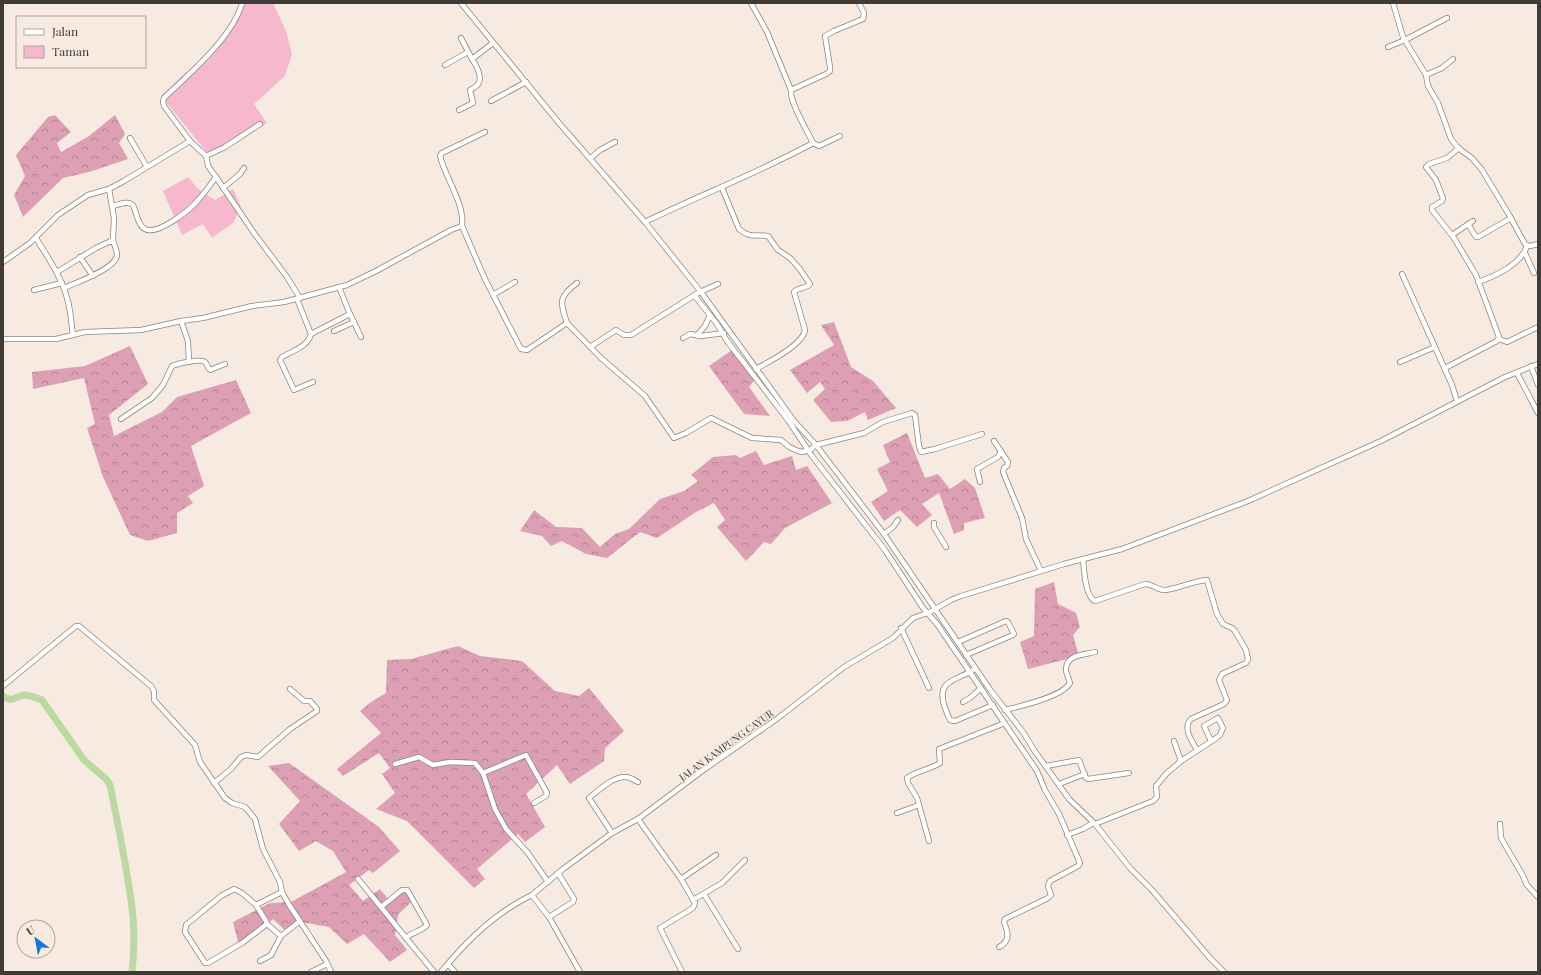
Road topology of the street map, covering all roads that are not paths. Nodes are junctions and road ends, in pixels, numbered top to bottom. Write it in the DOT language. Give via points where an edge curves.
graph roads {
  1 [pos="242,3"];
  2 [pos="461,3"];
  3 [pos="751,3"];
  4 [pos="859,3"];
  5 [pos="1393,3"];
  6 [pos="1447,18"];
  7 [pos="460,38"];
  8 [pos="1405,40"];
  9 [pos="493,43"];
  10 [pos="1388,47"];
  11 [pos="468,52"];
  12 [pos="472,59"];
  13 [pos="1453,59"];
  14 [pos="444,65"];
  15 [pos="1426,75"];
  16 [pos="526,82"];
  17 [pos="791,90"];
  18 [pos="491,101"];
  19 [pos="459,110"];
  20 [pos="260,124"];
  21 [pos="485,132"];
  22 [pos="840,136"];
  23 [pos="130,138"];
  24 [pos="190,141"];
  25 [pos="615,142"];
  26 [pos="813,143"];
  27 [pos="1459,148"];
  28 [pos="206,156"];
  29 [pos="590,158"];
  30 [pos="147,167"];
  31 [pos="244,168"];
  32 [pos="216,177"];
  33 [pos="223,188"];
  34 [pos="722,188"];
  35 [pos="108,189"];
  36 [pos="112,206"];
  37 [pos="1511,218"];
  38 [pos="1473,221"];
  39 [pos="645,222"];
  40 [pos="1468,224"];
  41 [pos="462,226"];
  42 [pos="1452,235"];
  43 [pos="36,238"];
  44 [pos="113,240"];
  45 [pos="1538,244"];
  46 [pos="1527,246"];
  47 [pos="1525,253"];
  48 [pos="80,257"];
  49 [pos="3,262"];
  50 [pos="57,272"];
  51 [pos="1534,272"];
  52 [pos="1402,274"];
  53 [pos="93,276"];
  54 [pos="515,282"];
  55 [pos="1478,282"];
  56 [pos="577,283"];
  57 [pos="718,284"];
  58 [pos="63,285"];
  59 [pos="339,287"];
  60 [pos="34,290"];
  61 [pos="697,294"];
  62 [pos="493,295"];
  63 [pos="298,298"];
  64 [pos="350,314"];
  65 [pos="710,315"];
  66 [pos="181,321"];
  67 [pos="354,322"];
  68 [pos="567,323"];
  69 [pos="1538,327"];
  70 [pos="728,330"];
  71 [pos="334,331"];
  72 [pos="311,334"];
  73 [pos="723,334"];
  74 [pos="73,335"];
  75 [pos="697,335"];
  76 [pos="361,337"];
  77 [pos="683,338"];
  78 [pos="3,339"];
  79 [pos="1498,339"];
  80 [pos="590,347"];
  81 [pos="1435,347"];
  82 [pos="189,362"];
  83 [pos="1400,362"];
  84 [pos="225,364"];
  85 [pos="1538,364"];
  86 [pos="1531,366"];
  87 [pos="1445,368"];
  88 [pos="756,369"];
  89 [pos="1517,373"];
  90 [pos="314,382"];
  91 [pos="1538,384"];
  92 [pos="1457,401"];
  93 [pos="1538,413"];
  94 [pos="122,419"];
  95 [pos="982,434"];
  96 [pos="994,441"];
  97 [pos="816,445"];
  98 [pos="810,450"];
  99 [pos="1002,451"];
  100 [pos="980,482"];
  101 [pos="898,520"];
  102 [pos="934,523"];
  103 [pos="884,534"];
  104 [pos="946,547"];
  105 [pos="1083,559"];
  106 [pos="1041,570"];
  107 [pos="932,611"];
  108 [pos="901,628"];
  109 [pos="958,642"];
  110 [pos="1095,652"];
  111 [pos="966,655"];
  112 [pos="976,668"];
  113 [pos="970,672"];
  114 [pos="3,686"];
  115 [pos="929,688"];
  116 [pos="981,688"];
  117 [pos="290,689"];
  118 [pos="963,702"];
  119 [pos="993,705"];
  120 [pos="1005,710"];
  121 [pos="1005,723"];
  122 [pos="1174,741"];
  123 [pos="1211,741"];
  124 [pos="1197,750"];
  125 [pos="1181,761"];
  126 [pos="395,764"];
  127 [pos="1046,766"];
  128 [pos="483,773"];
  129 [pos="1129,773"];
  130 [pos="1085,774"];
  131 [pos="638,782"];
  132 [pos="214,783"];
  133 [pos="1059,784"];
  134 [pos="534,803"];
  135 [pos="919,805"];
  136 [pos="897,813"];
  137 [pos="638,819"];
  138 [pos="1094,824"];
  139 [pos="1500,824"];
  140 [pos="612,833"];
  141 [pos="1067,835"];
  142 [pos="929,841"];
  143 [pos="716,855"];
  144 [pos="745,860"];
  145 [pos="558,873"];
  146 [pos="358,879"];
  147 [pos="681,879"];
  148 [pos="548,882"];
  149 [pos="282,892"];
  150 [pos="704,894"];
  151 [pos="532,895"];
  152 [pos="1538,896"];
  153 [pos="693,900"];
  154 [pos="256,905"];
  155 [pos="381,907"];
  156 [pos="549,917"];
  157 [pos="300,921"];
  158 [pos="267,924"];
  159 [pos="281,936"];
  160 [pos="406,938"];
  161 [pos="999,947"];
  162 [pos="738,949"];
  163 [pos="260,961"];
  164 [pos="327,964"];
  165 [pos="448,964"];
  166 [pos="311,972"];
  167 [pos="331,972"];
  168 [pos="434,972"];
  169 [pos="441,972"];
  170 [pos="455,972"];
  171 [pos="580,972"];
  172 [pos="682,972"];
  173 [pos="1224,972"];
  1 -- 24 [label="street" via="217,44 164,98 164,106"];
  2 -- 9 [label="street"];
  3 -- 17 [label="street" via="767,32"];
  4 -- 17 [label="street" via="864,13 863,19 825,36 830,71"];
  5 -- 8 [label="street"];
  6 -- 8 [label="street"];
  7 -- 11 [label="street"];
  8 -- 10 [label="street"];
  8 -- 15 [label="street"];
  9 -- 12 [label="street"];
  9 -- 16 [label="street"];
  11 -- 12 [label="street"];
  11 -- 14 [label="street"];
  12 -- 19 [label="street" via="478,68 479,82 470,90 473,103"];
  13 -- 15 [label="street" via="1442,68"];
  15 -- 27 [label="street" via="1446,129"];
  16 -- 18 [label="street"];
  16 -- 29 [label="street"];
  17 -- 26 [label="street" via="793,102"];
  20 -- 28 [label="street"];
  21 -- 41 [label="street" via="440,156 458,202 463,218"];
  22 -- 26 [label="street" via="819,146"];
  23 -- 30 [label="street"];
  24 -- 28 [label="street"];
  24 -- 30 [label="street"];
  25 -- 29 [label="street"];
  26 -- 34 [label="street"];
  27 -- 37 [label="street" via="1482,170"];
  27 -- 42 [label="street" via="1447,158 1426,167 1436,180 1443,198 1432,210"];
  28 -- 32 [label="street" via="208,166"];
  29 -- 39 [label="street"];
  30 -- 35 [label="street"];
  31 -- 33 [label="street"];
  32 -- 33 [label="street"];
  32 -- 36 [label="street" via="189,210 157,230 146,230 142,227 131,203"];
  33 -- 63 [label="street" via="287,277"];
  34 -- 39 [label="street"];
  34 -- 88 [label="street" via="739,229 755,237 768,236 778,250 786,254 799,268 810,284 794,292 805,330 803,335 783,353"];
  35 -- 36 [label="street"];
  35 -- 43 [label="street" via="88,195 73,204 58,215"];
  36 -- 44 [label="street"];
  37 -- 40 [label="street" via="1478,237"];
  37 -- 46 [label="street"];
  38 -- 40 [label="street"];
  39 -- 61 [label="street"];
  40 -- 42 [label="street"];
  41 -- 59 [label="street" via="450,230 378,270"];
  41 -- 62 [label="street"];
  42 -- 55 [label="street"];
  43 -- 49 [label="street"];
  43 -- 50 [label="street"];
  44 -- 48 [label="street"];
  44 -- 53 [label="street" via="116,258"];
  45 -- 46 [label="street"];
  46 -- 47 [label="street"];
  47 -- 51 [label="street"];
  47 -- 55 [label="street" via="1499,273"];
  48 -- 50 [label="street"];
  48 -- 53 [label="street"];
  50 -- 58 [label="street"];
  52 -- 81 [label="street"];
  53 -- 58 [label="street"];
  54 -- 62 [label="street"];
  55 -- 79 [label="street"];
  56 -- 68 [label="street" via="566,291 561,304"];
  57 -- 61 [label="street"];
  58 -- 60 [label="street"];
  58 -- 74 [label="street"];
  59 -- 63 [label="street"];
  59 -- 64 [label="street"];
  61 -- 65 [label="street"];
  61 -- 70 [label="street"];
  61 -- 80 [label="street" via="631,335 624,335 616,330"];
  62 -- 68 [label="street" via="519,346 525,351"];
  63 -- 66 [label="street"];
  63 -- 72 [label="street"];
  64 -- 67 [label="street"];
  64 -- 72 [label="street"];
  65 -- 73 [label="street"];
  65 -- 75 [label="street"];
  66 -- 74 [label="street" via="141,330 85,332"];
  66 -- 82 [label="street" via="188,341"];
  67 -- 71 [label="street"];
  67 -- 76 [label="street"];
  68 -- 80 [label="street"];
  69 -- 79 [label="street" via="1510,341"];
  70 -- 73 [label="street"];
  70 -- 88 [label="street"];
  72 -- 90 [label="street" via="302,347 280,359 293,390 296,391"];
  73 -- 75 [label="street"];
  73 -- 98 [label="street"];
  74 -- 78 [label="street" via="56,339"];
  75 -- 77 [label="street" via="690,334"];
  79 -- 87 [label="street"];
  80 -- 98 [label="street" via="645,396 674,438 711,418 752,438 781,440 794,450"];
  81 -- 83 [label="street"];
  81 -- 87 [label="street"];
  82 -- 84 [label="street" via="203,361 210,370"];
  82 -- 94 [label="street" via="172,366 163,385 152,398"];
  85 -- 86 [label="street, JALAN KAMPUNG CAYUR"];
  86 -- 89 [label="street, JALAN KAMPUNG CAYUR"];
  86 -- 91 [label="street"];
  87 -- 92 [label="street"];
  88 -- 97 [label="street" via="794,421"];
  89 -- 92 [label="street, JALAN KAMPUNG CAYUR"];
  89 -- 93 [label="street"];
  92 -- 105 [label="street, JALAN KAMPUNG CAYUR" via="1381,441 1248,501 1122,549"];
  95 -- 97 [label="street" via="921,452 916,418 912,413 883,422 864,433"];
  96 -- 99 [label="street"];
  97 -- 98 [label="street"];
  97 -- 103 [label="street"];
  98 -- 107 [label="street" via="885,550 919,602"];
  99 -- 100 [label="street" via="998,457 977,469"];
  99 -- 106 [label="street" via="1009,464 1003,472 1022,518 1026,539"];
  101 -- 103 [label="street"];
  102 -- 104 [label="street"];
  103 -- 107 [label="street"];
  105 -- 106 [label="street, JALAN KAMPUNG CAYUR"];
  105 -- 124 [label="street" via="1086,586 1095,601 1145,584 1166,590 1207,580 1217,614 1223,624 1235,631 1248,659 1246,664 1220,677 1227,700 1224,704 1191,719 1188,723 1187,729"];
  106 -- 107 [label="street, JALAN KAMPUNG CAYUR" via="951,600"];
  107 -- 108 [label="street, JALAN KAMPUNG CAYUR" via="913,618"];
  107 -- 109 [label="street"];
  107 -- 113 [label="street" via="937,624"];
  108 -- 115 [label="street"];
  108 -- 137 [label="street, JALAN KAMPUNG CAYUR" via="893,638 844,667"];
  109 -- 111 [label="street"];
  109 -- 111 [label="street" via="1000,623 1008,622 1013,635"];
  110 -- 120 [label="street" via="1079,655 1070,660 1066,670 1070,683 1059,692"];
  111 -- 112 [label="street"];
  112 -- 113 [label="street"];
  112 -- 120 [label="street"];
  113 -- 116 [label="street"];
  113 -- 119 [label="street" via="944,688 944,708 950,720"];
  114 -- 132 [label="street" via="76,626 80,626 151,686 154,700 195,745 200,762"];
  116 -- 118 [label="street"];
  116 -- 119 [label="street"];
  117 -- 132 [label="street" via="304,701 310,700 317,711 290,729 258,757 241,757"];
  119 -- 121 [label="street"];
  120 -- 127 [label="street"];
  121 -- 135 [label="street" via="939,749 940,763 916,772 908,778"];
  121 -- 141 [label="street" via="1037,771"];
  122 -- 125 [label="street"];
  123 -- 123 [label="street" via="1220,735 1223,727 1218,718 1204,726"];
  123 -- 124 [label="street"];
  124 -- 125 [label="street"];
  125 -- 138 [label="street" via="1156,786 1156,797 1153,801"];
  126 -- 128 [label="street" via="419,757 433,765 450,762 474,763"];
  127 -- 130 [label="street" via="1079,760"];
  127 -- 133 [label="street"];
  128 -- 134 [label="street" via="526,756 547,793"];
  128 -- 148 [label="street" via="495,809 506,829 531,857"];
  129 -- 130 [label="street" via="1090,779"];
  130 -- 133 [label="street"];
  131 -- 140 [label="street" via="621,777 589,798"];
  132 -- 149 [label="street" via="225,798 246,807 255,819 263,849 280,882"];
  133 -- 138 [label="street"];
  135 -- 136 [label="street"];
  135 -- 142 [label="street"];
  137 -- 140 [label="street, JALAN KAMPUNG CAYUR"];
  137 -- 147 [label="street"];
  138 -- 141 [label="street"];
  138 -- 173 [label="street"];
  139 -- 152 [label="street" via="1501,838 1527,885"];
  140 -- 145 [label="street, JALAN KAMPUNG CAYUR"];
  141 -- 161 [label="street" via="1080,863 1050,882 1048,898 1005,918 1007,940"];
  143 -- 147 [label="street"];
  144 -- 150 [label="street" via="722,883"];
  145 -- 148 [label="street, JALAN KAMPUNG CAYUR"];
  145 -- 156 [label="street" via="574,899"];
  146 -- 155 [label="street"];
  147 -- 153 [label="street"];
  148 -- 151 [label="street, JALAN KAMPUNG CAYUR"];
  149 -- 154 [label="street"];
  149 -- 157 [label="street"];
  150 -- 153 [label="street"];
  150 -- 162 [label="street"];
  151 -- 156 [label="street"];
  151 -- 165 [label="street, JALAN KAMPUNG CAYUR" via="491,921"];
  153 -- 172 [label="street" via="693,908 660,928"];
  154 -- 158 [label="street"];
  154 -- 158 [label="street" via="240,891 230,890 186,925 185,932 205,963 208,963 242,943"];
  155 -- 160 [label="street"];
  155 -- 160 [label="street" via="402,890 409,893 427,924 425,928"];
  156 -- 171 [label="street"];
  157 -- 159 [label="street"];
  157 -- 164 [label="street"];
  158 -- 159 [label="street"];
  159 -- 163 [label="street" via="271,955"];
  160 -- 168 [label="street"];
  164 -- 166 [label="street"];
  164 -- 167 [label="street"];
  165 -- 169 [label="street, JALAN KAMPUNG CAYUR"];
  165 -- 170 [label="street"];
}
